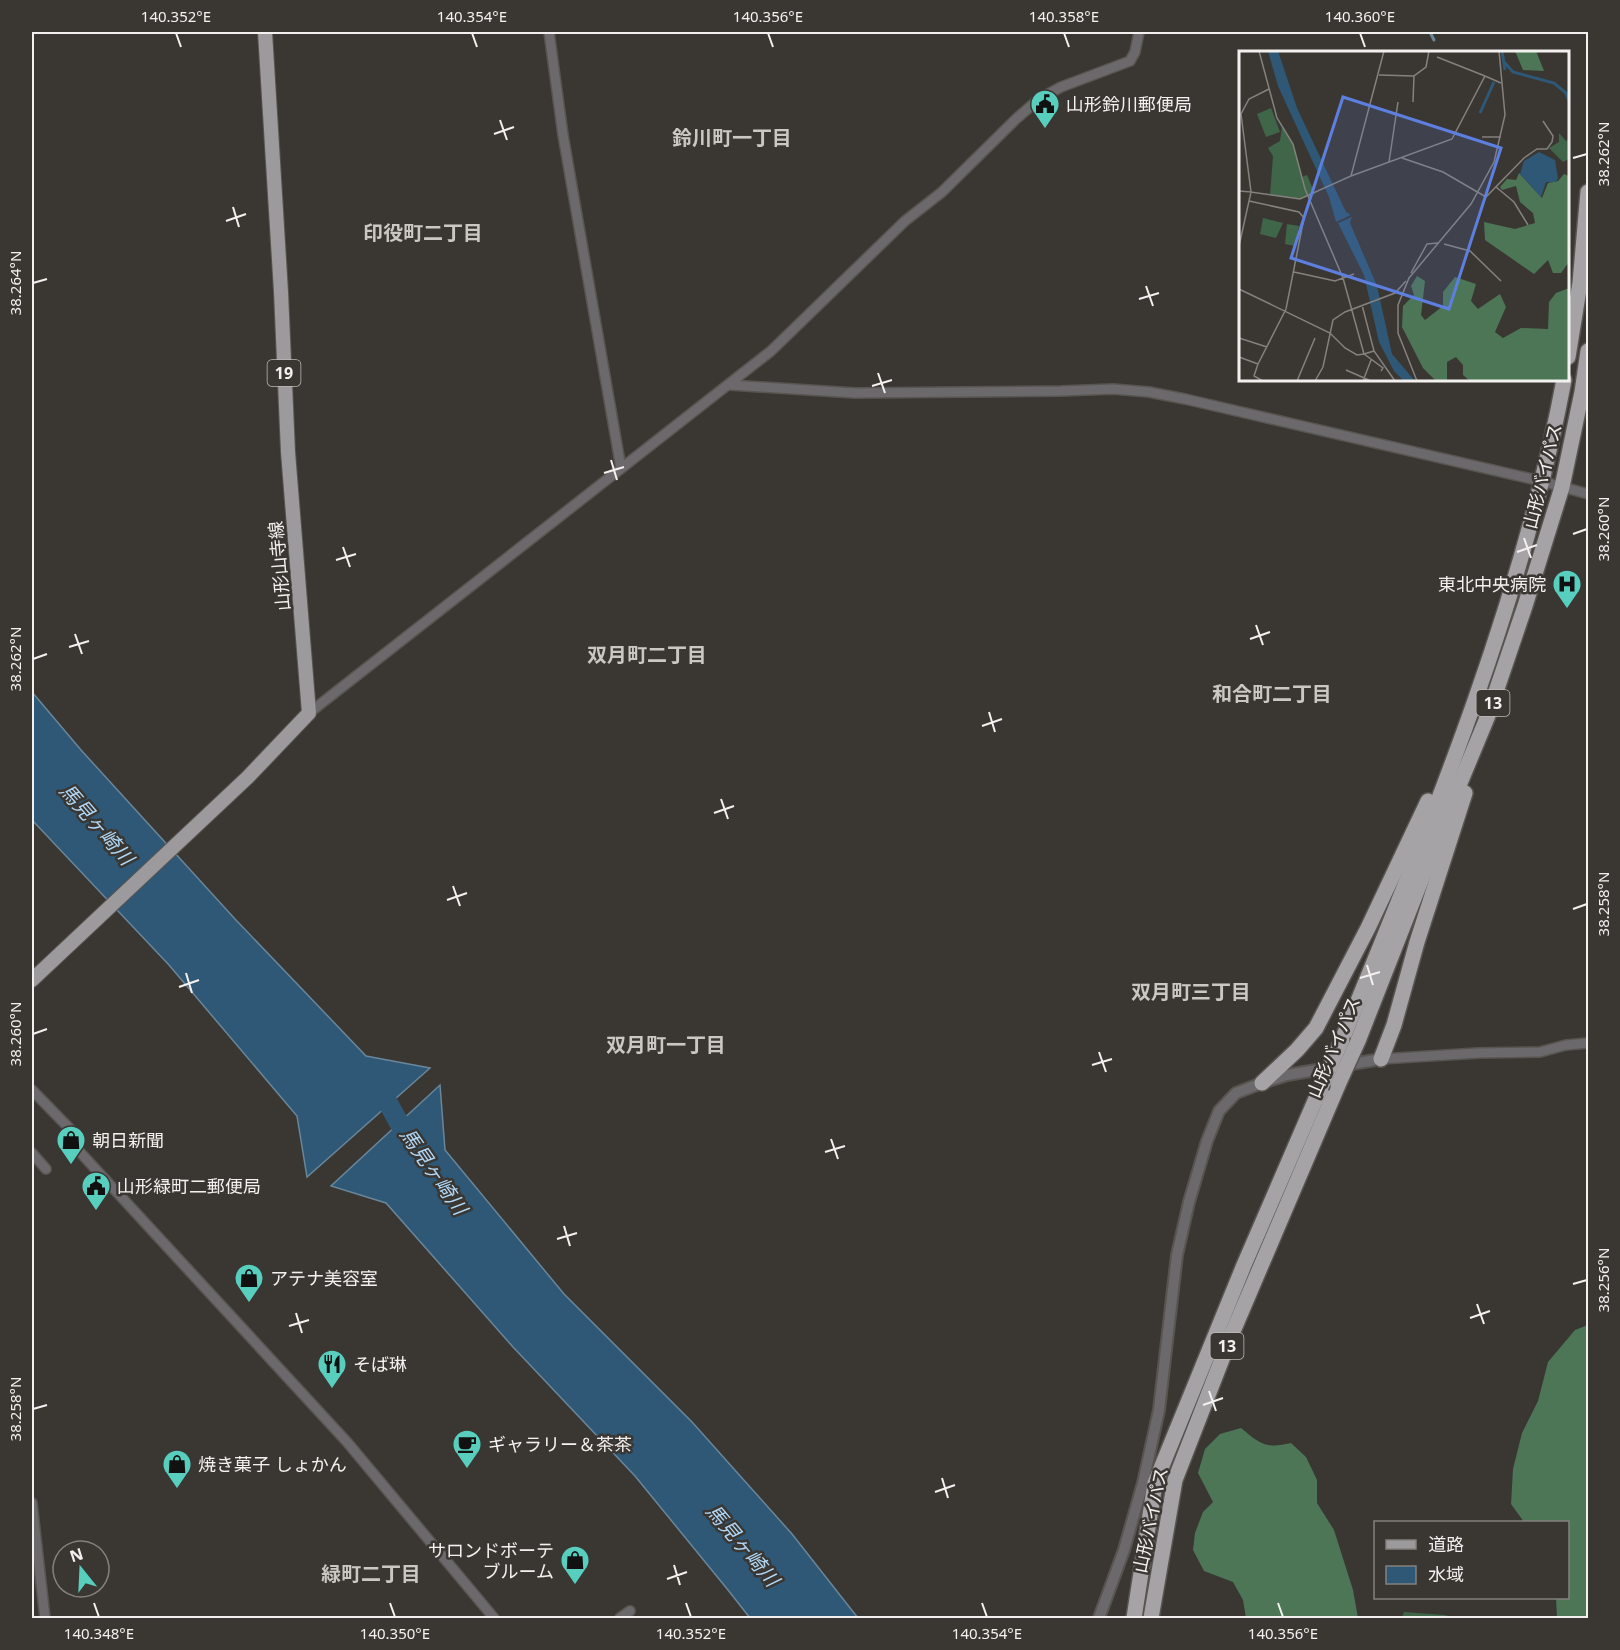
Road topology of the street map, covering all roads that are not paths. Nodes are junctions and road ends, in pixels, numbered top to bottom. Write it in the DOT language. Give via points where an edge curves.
graph roads {
  1 [pos="265,32"];
  2 [pos="549,32"];
  3 [pos="1139,32"];
  4 [pos="1588,192"];
  5 [pos="1569,351"];
  6 [pos="1588,351"];
  7 [pos="1564,381"];
  8 [pos="729,385"];
  9 [pos="621,468"];
  10 [pos="1541,481"];
  11 [pos="1562,487"];
  12 [pos="1588,494"];
  13 [pos="309,713"];
  14 [pos="1470,716"];
  15 [pos="1487,718"];
  16 [pos="32,980"];
  17 [pos="1588,1043"];
  18 [pos="1381,1059"];
  19 [pos="1262,1083"];
  20 [pos="32,1090"];
  21 [pos="32,1153"];
  22 [pos="46,1169"];
  23 [pos="32,1503"];
  24 [pos="630,1611"];
  25 [pos="45,1618"];
  26 [pos="494,1618"];
  27 [pos="620,1618"];
  28 [pos="1100,1618"];
  29 [pos="1134,1618"];
  30 [pos="1151,1618"];
  1 -- 13 [label="main road, 山形山寺線 / 19" via="288,452"];
  2 -- 9 [label="street"];
  3 -- 8 [label="street" via="1130,62 1039,99 771,351"];
  4 -- 5 [label="highway"];
  6 -- 11 [label="highway, 山形バイパス / 13"];
  7 -- 10 [label="highway, 山形バイパス / 13"];
  8 -- 9 [label="street"];
  8 -- 10 [label="street" via="855,393 1113,389 1149,392"];
  9 -- 13 [label="street"];
  10 -- 11 [label="street"];
  10 -- 14 [label="highway, 山形バイパス / 13"];
  11 -- 12 [label="street"];
  11 -- 15 [label="highway, 山形バイパス / 13"];
  13 -- 16 [label="main road" via="248,777"];
  14 -- 19 [label="highway" via="1317,1028"];
  14 -- 29 [label="highway, 山形バイパス / 13, bridge" via="1342,1040 1155,1483"];
  15 -- 18 [label="highway"];
  15 -- 30 [label="highway, 山形バイパス / 13, bridge" via="1358,1041 1231,1336 1175,1480"];
  17 -- 18 [label="street" via="1540,1052"];
  18 -- 19 [label="street"];
  19 -- 28 [label="street" via="1230,1099 1219,1112 1207,1141 1177,1255 1159,1410 1143,1483"];
  20 -- 26 [label="street" via="71,1130 78,1150 346,1442"];
  21 -- 22 [label="street"];
  23 -- 25 [label="street"];
  24 -- 27 [label="street"];
}
